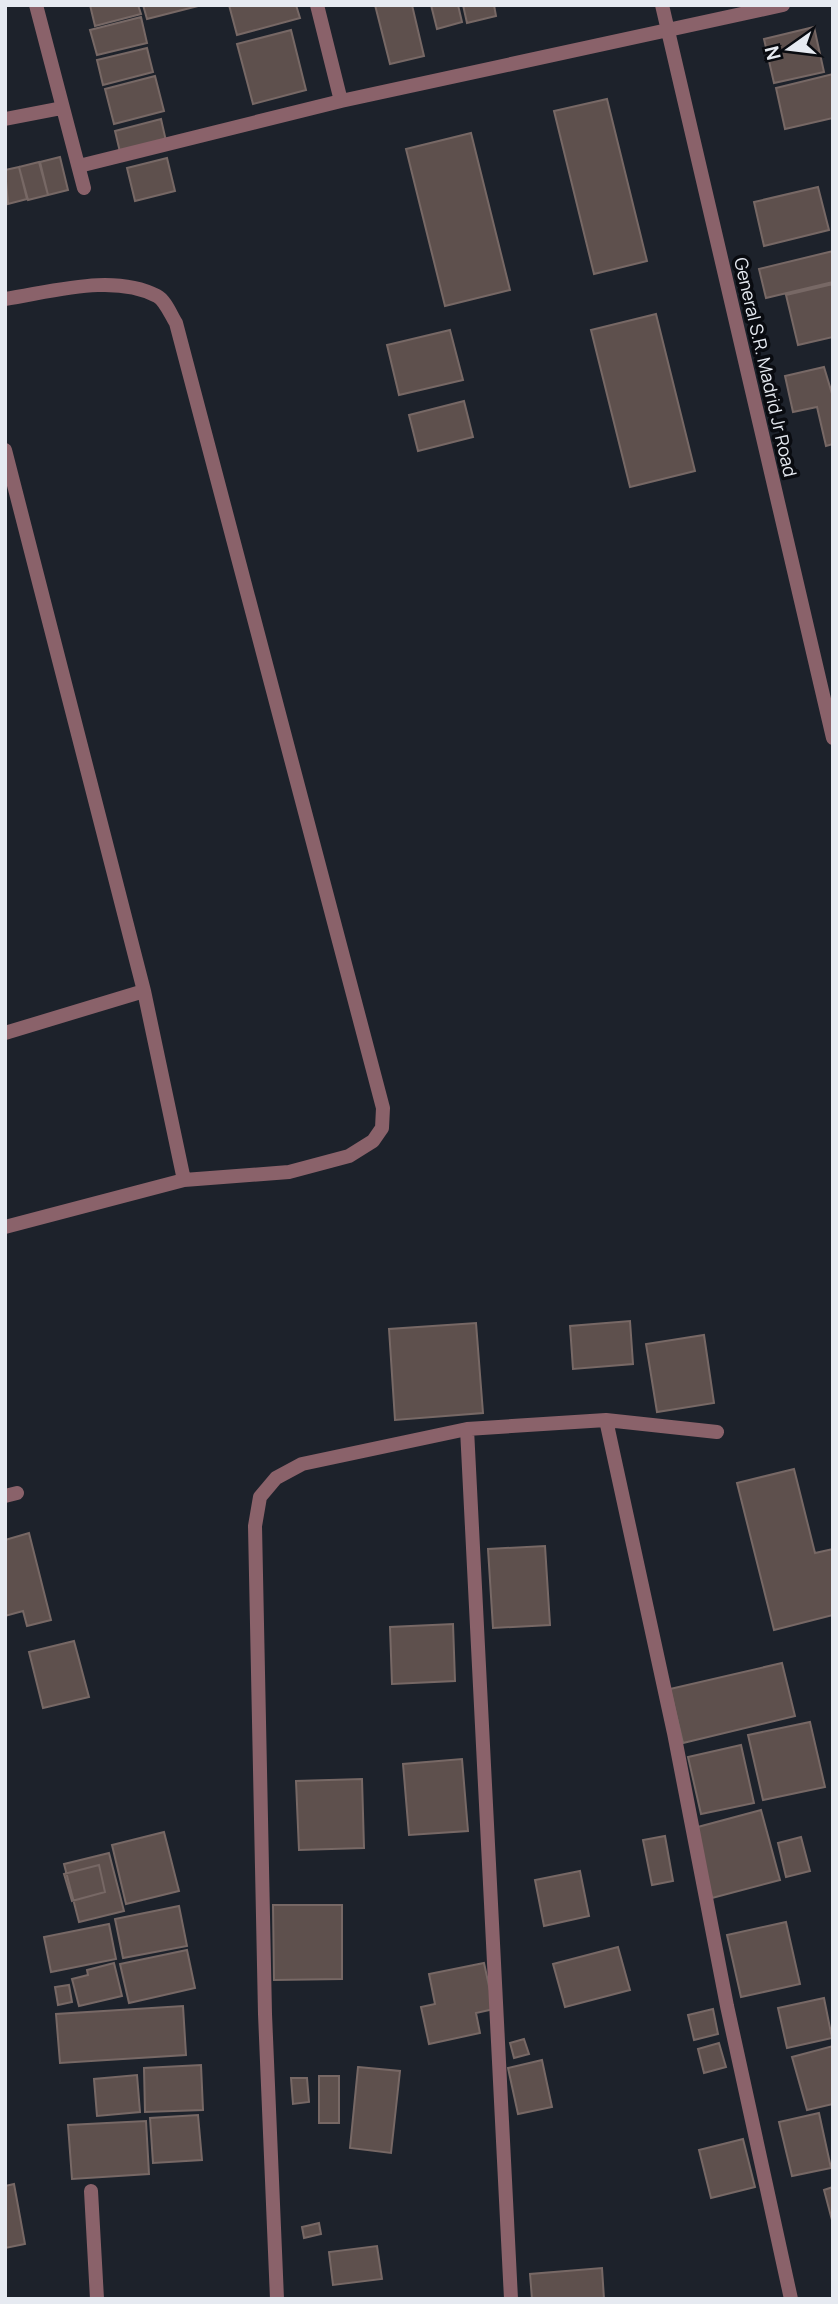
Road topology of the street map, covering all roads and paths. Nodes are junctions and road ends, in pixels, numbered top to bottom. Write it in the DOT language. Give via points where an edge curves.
graph roads {
  1 [pos="36,5"];
  2 [pos="317,5"];
  3 [pos="662,5"];
  4 [pos="783,5"];
  5 [pos="668,31"];
  6 [pos="341,101"];
  7 [pos="62,108"];
  8 [pos="5,119"];
  9 [pos="79,166"];
  10 [pos="84,188"];
  11 [pos="5,299"];
  12 [pos="5,450"];
  13 [pos="10,485"];
  14 [pos="833,738"];
  15 [pos="144,991"];
  16 [pos="5,1033"];
  17 [pos="184,1180"];
  18 [pos="5,1227"];
  19 [pos="606,1420"];
  20 [pos="467,1429"];
  21 [pos="717,1432"];
  22 [pos="91,2191"];
  23 [pos="96,2299"];
  24 [pos="277,2299"];
  25 [pos="512,2299"];
  26 [pos="791,2299"];
  1 -- 7 [label="street"];
  2 -- 6 [label="street"];
  3 -- 5 [label="street, General S.R. Madrid Jr Road"];
  4 -- 5 [label="street"];
  5 -- 6 [label="street"];
  5 -- 14 [label="street, General S.R. Madrid Jr Road"];
  6 -- 9 [label="street"];
  7 -- 8 [label="street"];
  7 -- 9 [label="street"];
  9 -- 10 [label="street"];
  11 -- 17 [label="street" via="88,286 126,286 160,297 176,323 383,1108 382,1128 373,1141 349,1156 289,1172"];
  12 -- 13 [label="street"];
  13 -- 15 [label="street"];
  15 -- 16 [label="street"];
  15 -- 17 [label="street"];
  17 -- 18 [label="street"];
  19 -- 20 [label="street"];
  19 -- 21 [label="street"];
  19 -- 26 [label="street"];
  20 -- 24 [label="street" via="302,1464 276,1478 260,1497 255,1526 265,2014"];
  20 -- 25 [label="street"];
  22 -- 23 [label="street"];
}
